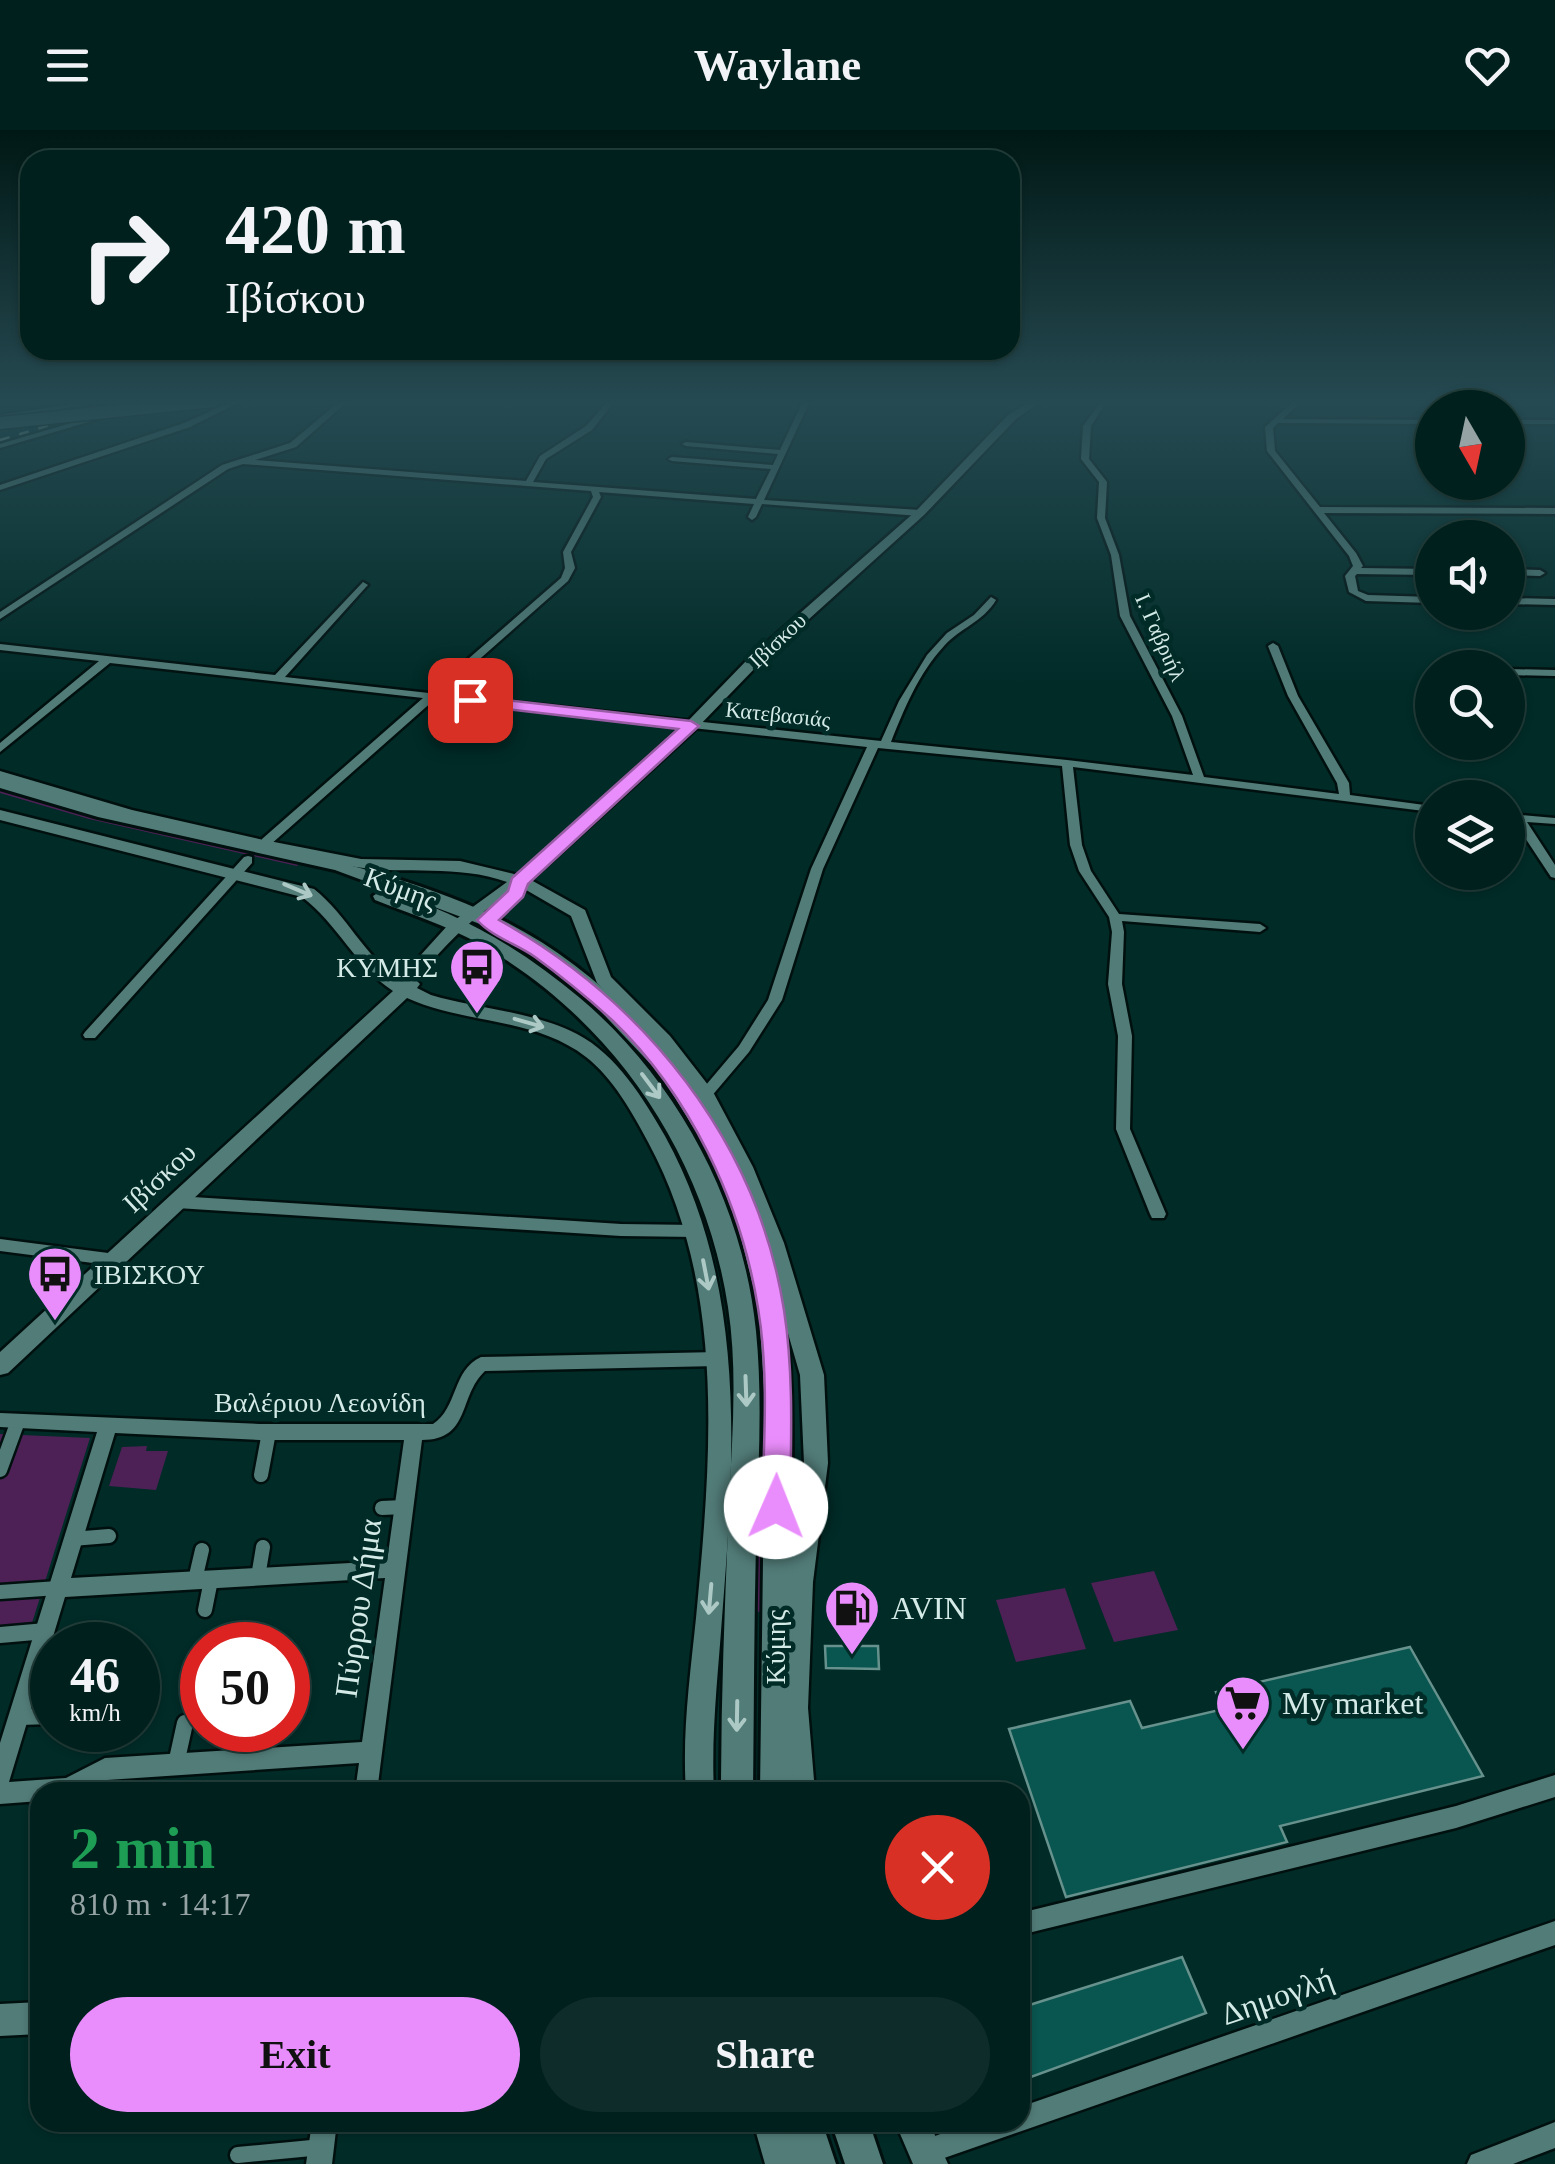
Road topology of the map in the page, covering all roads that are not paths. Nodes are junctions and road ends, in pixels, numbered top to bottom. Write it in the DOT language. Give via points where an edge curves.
graph roads {
  1 [pos="184,496"];
  2 [pos="597,496"];
  3 [pos="659,496"];
  4 [pos="761,496"];
  5 [pos="936,496"];
  6 [pos="1102,496"];
  7 [pos="1305,496"];
  8 [pos="758,502"];
  9 [pos="1316,510"];
  10 [pos="1555,510"];
  11 [pos="920,513"];
  12 [pos="752,517"];
  13 [pos="1353,571"];
  14 [pos="1415,572"];
  15 [pos="1525,573"];
  16 [pos="1540,573"];
  17 [pos="363,585"];
  18 [pos="991,600"];
  19 [pos="1415,600"];
  20 [pos="1525,601"];
  21 [pos="1555,602"];
  22 [pos="0,616"];
  23 [pos="1274,646"];
  24 [pos="0,647"];
  25 [pos="108,660"];
  26 [pos="1525,672"];
  27 [pos="1555,673"];
  28 [pos="277,678"];
  29 [pos="432,696"];
  30 [pos="691,726"];
  31 [pos="880,744"];
  32 [pos="0,749"];
  33 [pos="1067,762"];
  34 [pos="1200,778"];
  35 [pos="0,779"];
  36 [pos="0,797"];
  37 [pos="1346,798"];
  38 [pos="1415,806"];
  39 [pos="0,815"];
  40 [pos="1525,819"];
  41 [pos="1555,821"];
  42 [pos="1525,834"];
  43 [pos="266,842"];
  44 [pos="242,866"];
  45 [pos="1555,874"];
  46 [pos="519,882"];
  47 [pos="1115,917"];
  48 [pos="473,924"];
  49 [pos="1260,928"];
  50 [pos="402,989"];
  51 [pos="90,1035"];
  52 [pos="705,1095"];
  53 [pos="177,1202"];
  54 [pos="1158,1214"];
  55 [pos="696,1231"];
  56 [pos="0,1245"];
  57 [pos="116,1260"];
  58 [pos="718,1359"];
  59 [pos="0,1366"];
  60 [pos="9,1420"];
  61 [pos="108,1426"];
  62 [pos="270,1432"];
  63 [pos="414,1433"];
  64 [pos="0,1470"];
  65 [pos="261,1475"];
  66 [pos="404,1507"];
  67 [pos="382,1508"];
  68 [pos="109,1536"];
  69 [pos="72,1538"];
  70 [pos="263,1548"];
  71 [pos="202,1550"];
  72 [pos="396,1569"];
  73 [pos="258,1577"];
  74 [pos="203,1580"];
  75 [pos="58,1588"];
  76 [pos="0,1592"];
  77 [pos="204,1610"];
  78 [pos="49,1622"];
  79 [pos="30,1633"];
  80 [pos="0,1634"];
  81 [pos="30,1692"];
  82 [pos="30,1717"];
  83 [pos="19,1718"];
  84 [pos="180,1737"];
  85 [pos="253,1752"];
  86 [pos="372,1752"];
  87 [pos="252,1759"];
  88 [pos="168,1772"];
  89 [pos="0,1777"];
  90 [pos="81,1782"];
  91 [pos="368,1782"];
  92 [pos="700,1782"];
  93 [pos="738,1782"];
  94 [pos="776,1782"];
  95 [pos="800,1782"];
  96 [pos="1555,1786"];
  97 [pos="30,1791"];
  98 [pos="0,1793"];
  99 [pos="1030,1922"];
  100 [pos="1555,1932"];
  101 [pos="30,2018"];
  102 [pos="0,2020"];
  103 [pos="1030,2116"];
  104 [pos="773,2132"];
  105 [pos="807,2132"];
  106 [pos="853,2132"];
  107 [pos="973,2132"];
  108 [pos="1555,2135"];
  109 [pos="322,2145"];
  110 [pos="922,2146"];
  111 [pos="238,2156"];
  112 [pos="782,2164"];
  113 [pos="816,2164"];
  114 [pos="864,2164"];
  115 [pos="1480,2164"];
  1 -- 22 [label="street"];
  2 -- 29 [label="street" via="568,552 565,579"];
  3 -- 8 [label="street"];
  4 -- 8 [label="street"];
  5 -- 11 [label="street, Ιβίσκου"];
  6 -- 34 [label="street, Ι. Γαβριήλ" via="1100,515 1116,555 1125,616 1177,716"];
  7 -- 9 [label="street"];
  8 -- 11 [label="street"];
  8 -- 12 [label="street"];
  9 -- 10 [label="street"];
  9 -- 13 [label="street" via="1353,554"];
  11 -- 30 [label="street, Ιβίσκου"];
  13 -- 14 [label="street"];
  13 -- 19 [label="street" via="1351,586 1362,598"];
  15 -- 16 [label="street"];
  17 -- 28 [label="street"];
  18 -- 31 [label="street" via="981,618 944,642"];
  20 -- 21 [label="street"];
  23 -- 37 [label="street"];
  24 -- 25 [label="street, Κατεβασιάς"];
  25 -- 28 [label="street, Κατεβασιάς"];
  25 -- 32 [label="street"];
  26 -- 27 [label="street"];
  28 -- 29 [label="street, Κατεβασιάς"];
  29 -- 30 [label="street, Κατεβασιάς"];
  29 -- 43 [label="street"];
  30 -- 31 [label="street, Κατεβασιάς"];
  30 -- 46 [label="street, Ιβίσκου"];
  31 -- 33 [label="street, Κατεβασιάς"];
  31 -- 52 [label="street" via="812,879 774,1000 744,1050"];
  33 -- 34 [label="street, Κατεβασιάς"];
  33 -- 47 [label="street" via="1080,856"];
  34 -- 37 [label="street, Κατεβασιάς"];
  35 -- 43 [label="street"];
  35 -- 48 [label="main road, Κύμης" via="98,812 340,866"];
  36 -- 44 [label="main road, Κύμης"];
  37 -- 38 [label="street, Κατεβασιάς"];
  39 -- 44 [label="street"];
  40 -- 41 [label="street"];
  42 -- 45 [label="street"];
  43 -- 46 [label="street" via="374,866 474,868"];
  44 -- 48 [label="main road, Κύμης" via="350,884"];
  44 -- 50 [label="street, one-way" via="319,900 343,923 356,952"];
  44 -- 51 [label="street"];
  46 -- 48 [label="street, Ιβίσκου" via="517,893"];
  46 -- 52 [label="street" via="579,914 604,979"];
  47 -- 49 [label="street"];
  47 -- 54 [label="street" via="1123,1130"];
  48 -- 50 [label="street, Ιβίσκου" via="423,978"];
  48 -- 93 [label="main road, Κύμης, one-way" via="578,1006 646,1079 690,1149 723,1233 741,1309 746,1408"];
  48 -- 94 [label="main road, Κύμης" via="540,951 597,995 669,1070 722,1155 750,1226 771,1309 778,1405"];
  50 -- 53 [label="street, Ιβίσκου"];
  50 -- 55 [label="street, one-way" via="452,1008 540,1026 588,1049 660,1141"];
  52 -- 95 [label="street" via="773,1243 812,1375 816,1462 800,1582 794,1708"];
  53 -- 55 [label="street"];
  53 -- 57 [label="street, Ιβίσκου"];
  55 -- 58 [label="street, one-way"];
  56 -- 57 [label="street"];
  57 -- 59 [label="street, Ιβίσκου"];
  58 -- 63 [label="street, Βαλέριου Λεωνίδη" via="489,1362 470,1372 451,1423"];
  58 -- 92 [label="street, one-way" via="718,1503"];
  60 -- 61 [label="street, Βαλέριου Λεωνίδη"];
  60 -- 64 [label="street"];
  61 -- 62 [label="street, Βαλέριου Λεωνίδη"];
  61 -- 69 [label="street"];
  62 -- 63 [label="street, Βαλέριου Λεωνίδη"];
  62 -- 65 [label="street"];
  63 -- 66 [label="street, Πύρρου Δήμα"];
  66 -- 67 [label="street"];
  66 -- 72 [label="street, Πύρρου Δήμα"];
  68 -- 69 [label="street"];
  69 -- 75 [label="street"];
  70 -- 73 [label="street"];
  71 -- 74 [label="street"];
  72 -- 73 [label="street" via="309,1582"];
  72 -- 86 [label="street, Πύρρου Δήμα"];
  73 -- 74 [label="street"];
  74 -- 75 [label="street"];
  74 -- 77 [label="street"];
  75 -- 76 [label="street"];
  75 -- 78 [label="street"];
  79 -- 80 [label="street"];
  81 -- 83 [label="street"];
  82 -- 83 [label="street"];
  83 -- 89 [label="street"];
  84 -- 88 [label="street"];
  85 -- 87 [label="street"];
  86 -- 87 [label="street"];
  86 -- 91 [label="street, Πύρρου Δήμα"];
  87 -- 88 [label="street"];
  88 -- 90 [label="street" via="105,1769"];
  96 -- 99 [label="street" via="1456,1817"];
  97 -- 98 [label="street"];
  100 -- 103 [label="street, Δημογλή"];
  101 -- 102 [label="street"];
  104 -- 112 [label="street"];
  105 -- 113 [label="main road"];
  106 -- 114 [label="main road"];
  107 -- 110 [label="street"];
  108 -- 115 [label="street"];
  109 -- 111 [label="street"];
}
